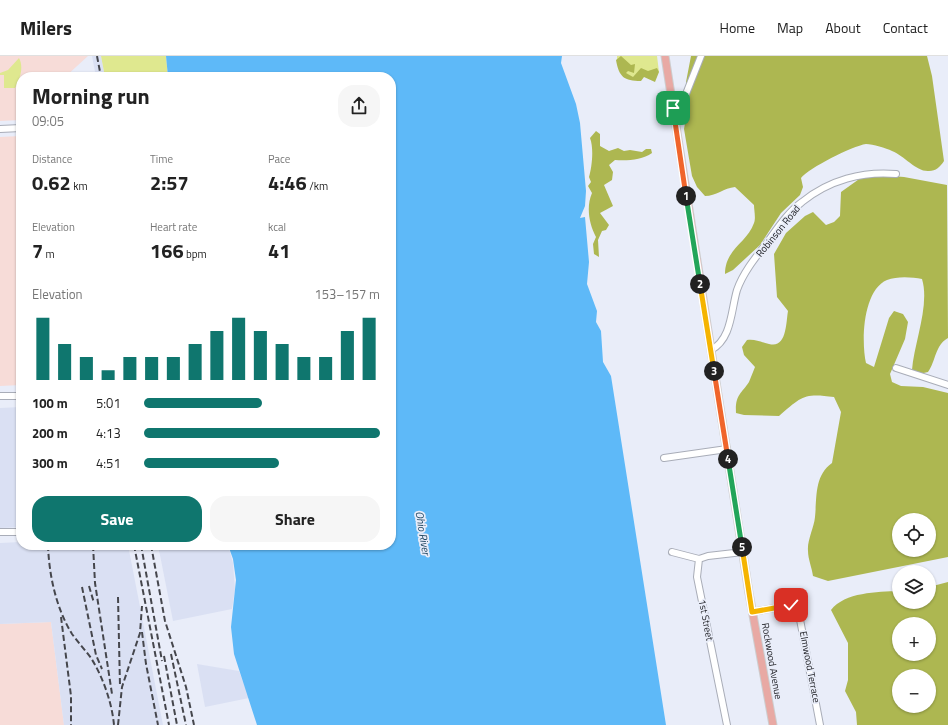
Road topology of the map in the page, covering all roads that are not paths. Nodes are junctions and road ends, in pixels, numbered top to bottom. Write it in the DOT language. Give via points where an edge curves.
graph roads {
  1 [pos="665,56"];
  2 [pos="702,56"];
  3 [pos="674,118"];
  4 [pos="16,128"];
  5 [pos="0,129"];
  6 [pos="896,174"];
  7 [pos="711,350"];
  8 [pos="896,368"];
  9 [pos="948,385"];
  10 [pos="0,396"];
  11 [pos="16,396"];
  12 [pos="726,449"];
  13 [pos="664,458"];
  14 [pos="0,532"];
  15 [pos="16,532"];
  16 [pos="672,552"];
  17 [pos="743,552"];
  18 [pos="699,559"];
  19 [pos="752,612"];
  20 [pos="727,725"];
  21 [pos="773,725"];
  22 [pos="820,725"];
  1 -- 3 [label="main road, Rockwood Avenue"];
  2 -- 3 [label="street"];
  3 -- 7 [label="main road, Rockwood Avenue"];
  4 -- 5 [label="street"];
  6 -- 7 [label="street, Robinson Road" via="879,172 844,179 802,202 782,223 742,280 729,326 716,347"];
  7 -- 12 [label="main road, Rockwood Avenue"];
  8 -- 9 [label="street"];
  10 -- 11 [label="street"];
  12 -- 13 [label="street"];
  12 -- 17 [label="main road, Rockwood Avenue"];
  14 -- 15 [label="street"];
  16 -- 18 [label="street"];
  17 -- 18 [label="street"];
  17 -- 19 [label="main road, Rockwood Avenue"];
  18 -- 20 [label="street, 1st Street" via="697,577"];
  19 -- 21 [label="main road, Rockwood Avenue"];
  19 -- 22 [label="street, Elmwood Terrace" via="791,605 798,609"];
}
